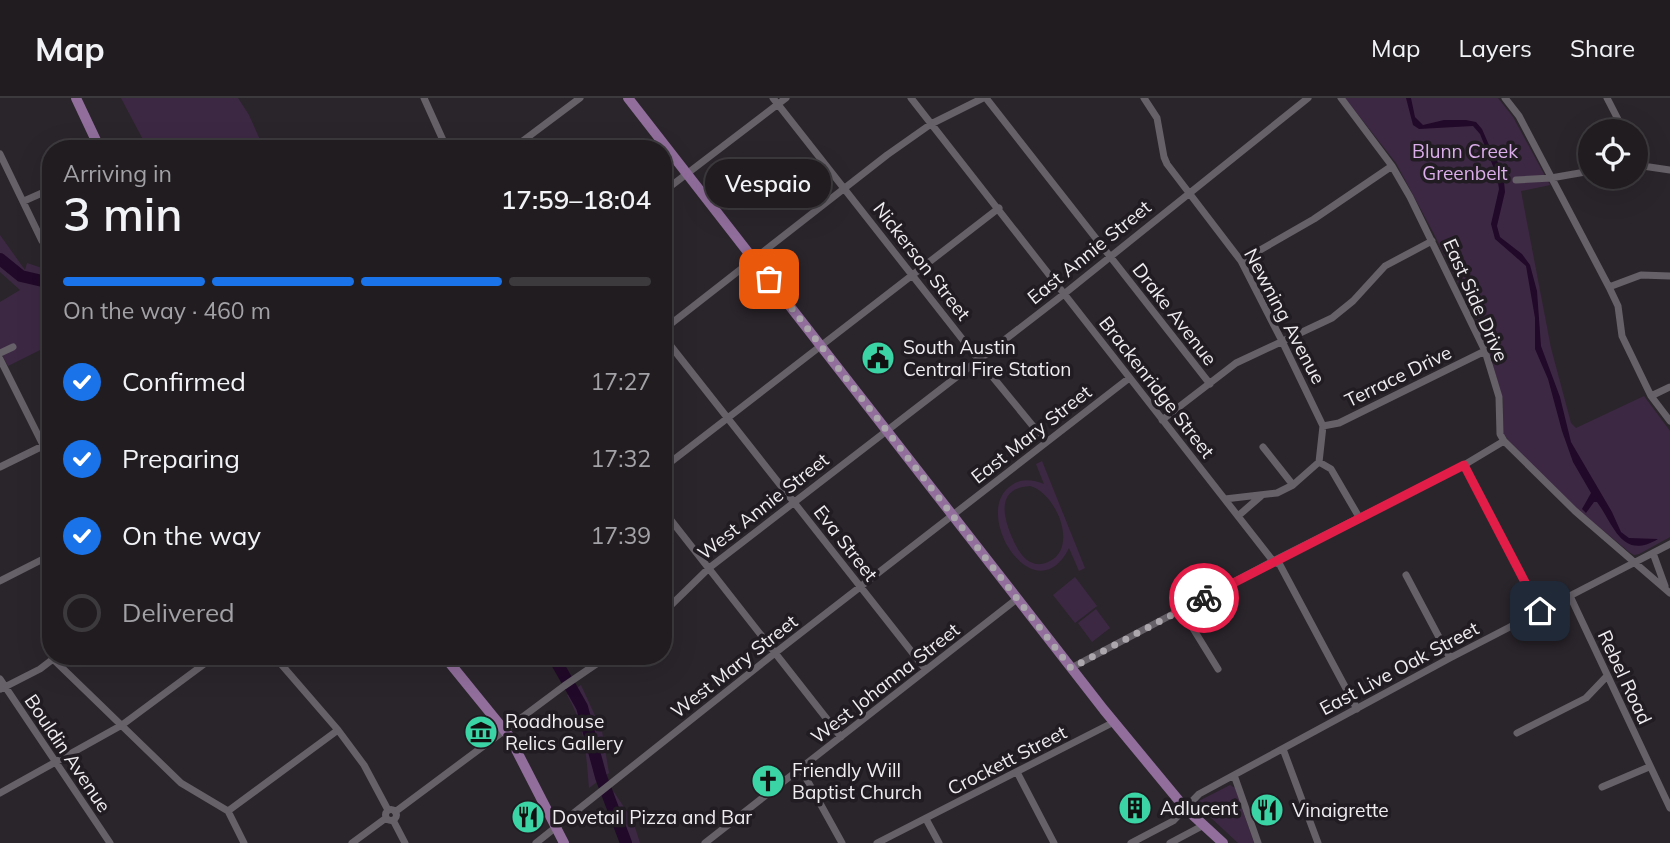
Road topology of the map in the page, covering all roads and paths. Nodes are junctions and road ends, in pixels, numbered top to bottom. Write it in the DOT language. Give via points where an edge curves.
graph roads {
  1 [pos="76,98"];
  2 [pos="424,98"];
  3 [pos="580,98"];
  4 [pos="628,98"];
  5 [pos="786,98"];
  6 [pos="911,98"];
  7 [pos="984,98"];
  8 [pos="1144,98"];
  9 [pos="1308,98"];
  10 [pos="1341,98"];
  11 [pos="1504,98"];
  12 [pos="1607,98"];
  13 [pos="776,101"];
  14 [pos="1618,119"];
  15 [pos="931,124"];
  16 [pos="96,140"];
  17 [pos="443,140"];
  18 [pos="525,140"];
  19 [pos="660,140"];
  20 [pos="0,154"];
  21 [pos="672,156"];
  22 [pos="1392,166"];
  23 [pos="1648,166"];
  24 [pos="1670,170"];
  25 [pos="1578,173"];
  26 [pos="686,175"];
  27 [pos="1551,178"];
  28 [pos="1516,180"];
  29 [pos="672,185"];
  30 [pos="845,188"];
  31 [pos="1189,192"];
  32 [pos="42,193"];
  33 [pos="24,201"];
  34 [pos="999,208"];
  35 [pos="1432,241"];
  36 [pos="42,242"];
  37 [pos="1110,256"];
  38 [pos="754,260"];
  39 [pos="1241,261"];
  40 [pos="912,275"];
  41 [pos="1670,276"];
  42 [pos="1609,287"];
  43 [pos="1064,294"];
  44 [pos="672,323"];
  45 [pos="1282,341"];
  46 [pos="821,345"];
  47 [pos="13,347"];
  48 [pos="672,347"];
  49 [pos="1485,351"];
  50 [pos="0,353"];
  51 [pos="0,359"];
  52 [pos="978,359"];
  53 [pos="1128,379"];
  54 [pos="1210,384"];
  55 [pos="1670,387"];
  56 [pos="1651,396"];
  57 [pos="728,418"];
  58 [pos="1162,420"];
  59 [pos="1670,421"];
  60 [pos="1323,426"];
  61 [pos="887,429"];
  62 [pos="42,435"];
  63 [pos="1504,441"];
  64 [pos="1046,442"];
  65 [pos="42,446"];
  66 [pos="1263,447"];
  67 [pos="672,461"];
  68 [pos="1319,461"];
  69 [pos="1464,465"];
  70 [pos="0,467"];
  71 [pos="1293,485"];
  72 [pos="1261,495"];
  73 [pos="1225,499"];
  74 [pos="794,502"];
  75 [pos="953,514"];
  76 [pos="1238,516"];
  77 [pos="1359,517"];
  78 [pos="672,521"];
  79 [pos="1670,544"];
  80 [pos="1653,553"];
  81 [pos="42,560"];
  82 [pos="1273,561"];
  83 [pos="1635,563"];
  84 [pos="709,568"];
  85 [pos="1406,575"];
  86 [pos="0,581"];
  87 [pos="860,587"];
  88 [pos="1668,590"];
  89 [pos="1570,596"];
  90 [pos="1018,598"];
  91 [pos="672,603"];
  92 [pos="1186,607"];
  93 [pos="1540,611"];
  94 [pos="775,653"];
  95 [pos="1450,658"];
  96 [pos="44,665"];
  97 [pos="63,665"];
  98 [pos="203,665"];
  99 [pos="282,665"];
  100 [pos="451,665"];
  101 [pos="594,665"];
  102 [pos="1071,668"];
  103 [pos="1218,669"];
  104 [pos="926,670"];
  105 [pos="1607,676"];
  106 [pos="0,680"];
  107 [pos="2,689"];
  108 [pos="1357,709"];
  109 [pos="1114,722"];
  110 [pos="121,725"];
  111 [pos="338,730"];
  112 [pos="505,730"];
  113 [pos="1517,733"];
  114 [pos="841,737"];
  115 [pos="1283,749"];
  116 [pos="56,762"];
  117 [pos="1649,767"];
  118 [pos="801,769"];
  119 [pos="1017,772"];
  120 [pos="1234,775"];
  121 [pos="1602,787"];
  122 [pos="0,793"];
  123 [pos="1185,808"];
  124 [pos="1670,808"];
  125 [pos="228,811"];
  126 [pos="391,815"];
  127 [pos="926,819"];
  128 [pos="1203,825"];
  129 [pos="556,826"];
  130 [pos="1148,834"];
  131 [pos="110,843"];
  132 [pos="244,843"];
  133 [pos="352,843"];
  134 [pos="405,843"];
  135 [pos="536,843"];
  136 [pos="564,843"];
  137 [pos="705,843"];
  138 [pos="842,843"];
  139 [pos="877,843"];
  140 [pos="939,843"];
  141 [pos="1054,843"];
  142 [pos="1131,843"];
  143 [pos="1152,843"];
  144 [pos="1170,843"];
  145 [pos="1223,843"];
  146 [pos="1258,843"];
  147 [pos="1318,843"];
  1 -- 16 [label="main road"];
  2 -- 17 [label="street"];
  3 -- 18 [label="street"];
  4 -- 19 [label="main road"];
  5 -- 13 [label="street"];
  6 -- 15 [label="street, Brackenridge Street"];
  7 -- 15 [label="street"];
  7 -- 37 [label="street, Drake Avenue"];
  8 -- 31 [label="street, Newning Avenue" via="1157,118 1164,157"];
  9 -- 31 [label="street, East Annie Street"];
  10 -- 22 [label="street, East Side Drive"];
  11 -- 27 [label="street" via="1519,116"];
  12 -- 14 [label="street"];
  13 -- 26 [label="street"];
  13 -- 30 [label="street, Nickerson Street"];
  15 -- 30 [label="street"];
  15 -- 34 [label="street, Brackenridge Street"];
  20 -- 33 [label="street"];
  21 -- 26 [label="main road"];
  22 -- 35 [label="street, East Side Drive"];
  22 -- 39 [label="street"];
  23 -- 24 [label="street"];
  25 -- 27 [label="street"];
  26 -- 29 [label="street"];
  26 -- 38 [label="main road"];
  27 -- 28 [label="street"];
  27 -- 42 [label="street"];
  30 -- 38 [label="street"];
  30 -- 40 [label="street, Nickerson Street"];
  31 -- 37 [label="street, East Annie Street"];
  31 -- 39 [label="street, Newning Avenue"];
  32 -- 33 [label="street"];
  33 -- 36 [label="street"];
  34 -- 40 [label="street"];
  34 -- 43 [label="street, Brackenridge Street"];
  35 -- 45 [label="street" via="1385,266 1332,318"];
  35 -- 49 [label="street, East Side Drive"];
  37 -- 43 [label="street, East Annie Street"];
  37 -- 54 [label="street, Drake Avenue"];
  38 -- 44 [label="street"];
  38 -- 46 [label="main road"];
  39 -- 45 [label="street, Newning Avenue"];
  40 -- 46 [label="street"];
  40 -- 52 [label="street, Nickerson Street"];
  41 -- 42 [label="street" via="1641,275"];
  42 -- 56 [label="street" via="1618,306 1622,336"];
  43 -- 52 [label="street, East Annie Street"];
  43 -- 53 [label="street, Brackenridge Street"];
  45 -- 54 [label="street" via="1236,363"];
  45 -- 60 [label="street, Newning Avenue"];
  46 -- 57 [label="street"];
  46 -- 61 [label="main road"];
  47 -- 50 [label="street"];
  48 -- 57 [label="street, Eva Street"];
  49 -- 60 [label="street, Terrace Drive" via="1339,424"];
  49 -- 63 [label="street, East Side Drive" via="1499,397"];
  51 -- 62 [label="street"];
  52 -- 61 [label="street, East Annie Street"];
  52 -- 64 [label="street, Nickerson Street"];
  53 -- 58 [label="street, Brackenridge Street"];
  53 -- 64 [label="street, East Mary Street"];
  54 -- 58 [label="street"];
  55 -- 56 [label="street"];
  56 -- 59 [label="street"];
  57 -- 67 [label="street"];
  57 -- 74 [label="street, Eva Street"];
  58 -- 73 [label="street, Brackenridge Street"];
  60 -- 68 [label="street"];
  61 -- 74 [label="street, West Annie Street"];
  61 -- 75 [label="main road"];
  63 -- 69 [label="street"];
  63 -- 83 [label="street"];
  64 -- 75 [label="street, East Mary Street"];
  65 -- 70 [label="street"];
  66 -- 71 [label="street"];
  68 -- 71 [label="street"];
  68 -- 77 [label="street" via="1331,469"];
  69 -- 77 [label="street"];
  69 -- 93 [label="street"];
  71 -- 72 [label="street"];
  72 -- 73 [label="street"];
  72 -- 76 [label="street"];
  73 -- 76 [label="street, Brackenridge Street"];
  74 -- 84 [label="street, West Annie Street"];
  74 -- 87 [label="street, Eva Street"];
  75 -- 87 [label="street, West Mary Street"];
  75 -- 90 [label="main road"];
  76 -- 82 [label="street, Brackenridge Street"];
  77 -- 82 [label="street"];
  78 -- 84 [label="street"];
  79 -- 80 [label="street, East Live Oak Street"];
  80 -- 83 [label="street, East Live Oak Street"];
  80 -- 88 [label="street"];
  81 -- 86 [label="street"];
  82 -- 92 [label="street"];
  82 -- 108 [label="street, Brackenridge Street" via="1280,565"];
  83 -- 88 [label="street"];
  83 -- 89 [label="street, East Live Oak Street"];
  84 -- 91 [label="street, West Annie Street"];
  84 -- 94 [label="street"];
  85 -- 95 [label="street"];
  87 -- 94 [label="street, West Mary Street"];
  87 -- 104 [label="street, Eva Street"];
  89 -- 93 [label="street, East Live Oak Street"];
  89 -- 105 [label="street, Rebel Road"];
  90 -- 102 [label="main road"];
  90 -- 104 [label="street, West Johanna Street"];
  92 -- 102 [label="street"];
  92 -- 103 [label="street" via="1189,622"];
  93 -- 95 [label="street, East Live Oak Street"];
  94 -- 114 [label="street"];
  94 -- 129 [label="street, West Mary Street"];
  95 -- 108 [label="street, East Live Oak Street"];
  96 -- 107 [label="street"];
  97 -- 110 [label="street"];
  98 -- 110 [label="street"];
  99 -- 111 [label="street"];
  100 -- 112 [label="main road"];
  101 -- 112 [label="street"];
  102 -- 109 [label="main road"];
  104 -- 114 [label="street, West Johanna Street"];
  105 -- 113 [label="street" via="1586,698"];
  105 -- 117 [label="street, Rebel Road"];
  106 -- 107 [label="street, Bouldin Avenue"];
  107 -- 116 [label="street, Bouldin Avenue"];
  108 -- 115 [label="street, East Live Oak Street"];
  109 -- 119 [label="street, Crockett Street"];
  109 -- 123 [label="main road"];
  110 -- 116 [label="street"];
  110 -- 125 [label="street" via="181,783"];
  111 -- 125 [label="street"];
  111 -- 126 [label="street" via="364,765"];
  112 -- 126 [label="street"];
  112 -- 129 [label="main road"];
  114 -- 118 [label="street, West Johanna Street"];
  115 -- 120 [label="street, East Live Oak Street"];
  115 -- 147 [label="street"];
  116 -- 122 [label="street"];
  116 -- 131 [label="street, Bouldin Avenue"];
  117 -- 121 [label="street"];
  117 -- 124 [label="street, Rebel Road"];
  118 -- 137 [label="street, West Johanna Street"];
  118 -- 138 [label="street"];
  119 -- 127 [label="street, Crockett Street"];
  119 -- 141 [label="street"];
  120 -- 123 [label="street, East Live Oak Street" via="1199,794"];
  120 -- 146 [label="street"];
  123 -- 128 [label="main road"];
  123 -- 130 [label="street, East Live Oak Street" via="1173,821"];
  125 -- 132 [label="street"];
  126 -- 133 [label="street"];
  126 -- 134 [label="street"];
  127 -- 139 [label="street, Crockett Street"];
  127 -- 140 [label="street"];
  128 -- 144 [label="street"];
  128 -- 145 [label="main road"];
  129 -- 135 [label="street, West Mary Street"];
  129 -- 136 [label="main road"];
  130 -- 142 [label="street, East Live Oak Street"];
  130 -- 143 [label="street"];
}
